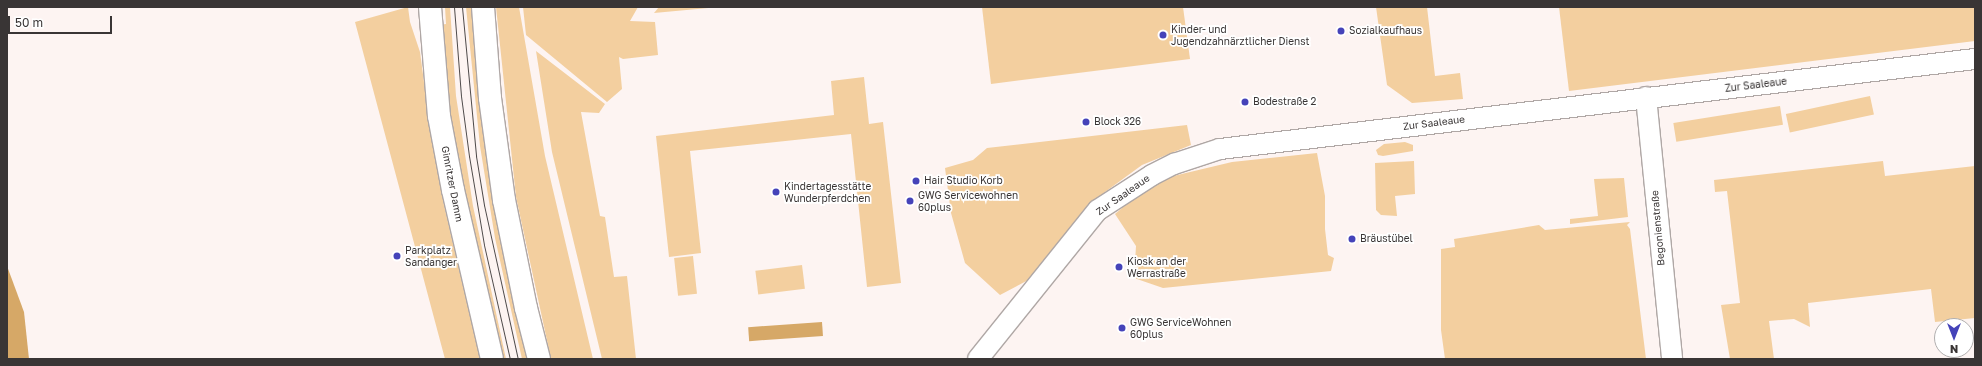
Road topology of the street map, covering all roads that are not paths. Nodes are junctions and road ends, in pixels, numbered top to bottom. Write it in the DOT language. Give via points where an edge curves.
graph roads {
  1 [pos="430,7"];
  2 [pos="483,7"];
  3 [pos="1975,59"];
  4 [pos="1646,97"];
  5 [pos="492,359"];
  6 [pos="538,359"];
  7 [pos="978,359"];
  8 [pos="1672,359"];
  1 -- 5 [label="main road, Gimritzer Damm" via="433,63 442,130 453,190"];
  2 -- 6 [label="main road" via="490,98 504,200"];
  3 -- 4 [label="street, Zur Saaleaue"];
  4 -- 7 [label="street, Zur Saaleaue" via="1220,149 1174,164 1130,188 1098,210"];
  4 -- 8 [label="street, Begonienstraße"];
}
